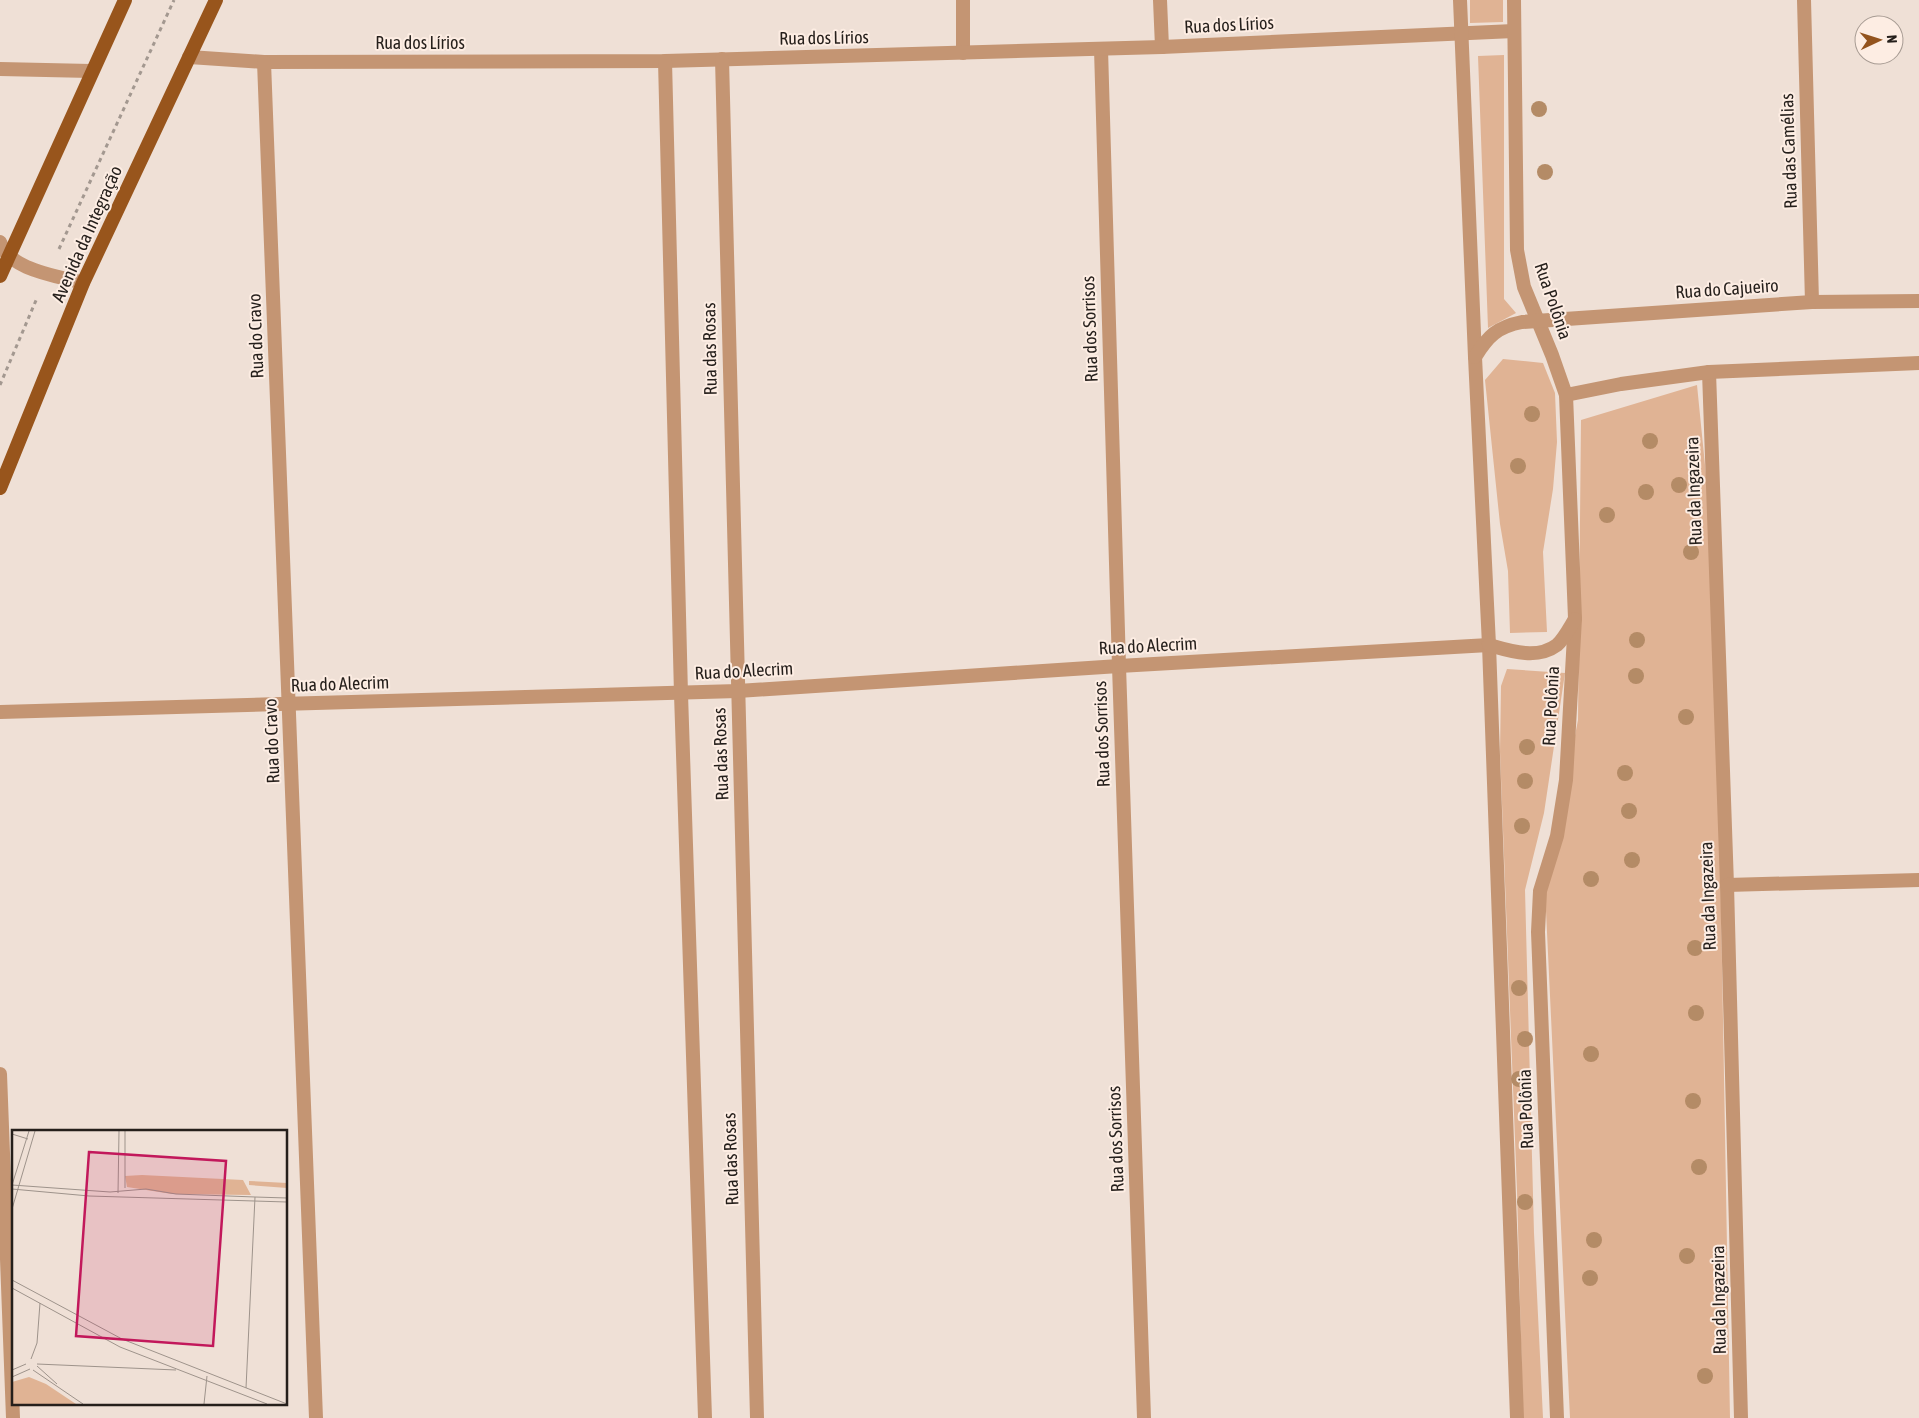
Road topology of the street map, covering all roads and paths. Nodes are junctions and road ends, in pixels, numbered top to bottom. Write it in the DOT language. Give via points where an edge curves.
graph roads {
  1 [pos="125,0"];
  2 [pos="174,0"];
  3 [pos="216,0"];
  4 [pos="963,0"];
  5 [pos="1160,0"];
  6 [pos="1460,0"];
  7 [pos="1514,0"];
  8 [pos="1804,0"];
  9 [pos="1514,31"];
  10 [pos="1460,33"];
  11 [pos="1162,47"];
  12 [pos="1101,49"];
  13 [pos="963,53"];
  14 [pos="190,57"];
  15 [pos="722,59"];
  16 [pos="665,61"];
  17 [pos="264,62"];
  18 [pos="0,69"];
  19 [pos="91,71"];
  20 [pos="0,242"];
  21 [pos="9,256"];
  22 [pos="48,273"];
  23 [pos="0,276"];
  24 [pos="83,283"];
  25 [pos="1919,300"];
  26 [pos="1812,302"];
  27 [pos="1538,322"];
  28 [pos="1475,357"];
  29 [pos="1919,363"];
  30 [pos="1709,372"];
  31 [pos="0,385"];
  32 [pos="1566,395"];
  33 [pos="0,488"];
  34 [pos="1575,618"];
  35 [pos="1489,645"];
  36 [pos="1119,666"];
  37 [pos="738,691"];
  38 [pos="681,694"];
  39 [pos="289,704"];
  40 [pos="0,712"];
  41 [pos="1919,880"];
  42 [pos="1727,885"];
  43 [pos="0,1074"];
  44 [pos="12,1392"];
  45 [pos="316,1418"];
  46 [pos="705,1418"];
  47 [pos="757,1418"];
  48 [pos="1144,1418"];
  49 [pos="1516,1418"];
  50 [pos="1558,1418"];
  51 [pos="1741,1418"];
  1 -- 19 [label="main road"];
  2 -- 22 [label="path"];
  3 -- 14 [label="main road, Avenida da Integração"];
  4 -- 13 [label="street"];
  5 -- 11 [label="street"];
  6 -- 10 [label="street, Rua Polônia"];
  7 -- 9 [label="street, Rua Polônia"];
  8 -- 26 [label="street, Rua das Camélias"];
  9 -- 10 [label="street, Rua dos Lírios"];
  9 -- 27 [label="street, Rua Polônia" via="1517,250 1524,287"];
  10 -- 11 [label="street, Rua dos Lírios"];
  10 -- 28 [label="street, Rua Polônia"];
  11 -- 12 [label="street, Rua dos Lírios"];
  12 -- 13 [label="street, Rua dos Lírios"];
  12 -- 36 [label="street, Rua dos Sorrisos"];
  13 -- 15 [label="street, Rua dos Lírios"];
  14 -- 17 [label="street, Rua dos Lírios"];
  14 -- 24 [label="main road, Avenida da Integração"];
  15 -- 16 [label="street, Rua dos Lírios"];
  15 -- 37 [label="street, Rua das Rosas"];
  16 -- 17 [label="street, Rua dos Lírios"];
  16 -- 38 [label="street, Rua das Rosas"];
  17 -- 39 [label="street, Rua do Cravo"];
  18 -- 19 [label="street"];
  19 -- 21 [label="main road"];
  20 -- 21 [label="street"];
  21 -- 22 [label="street" via="26,267"];
  21 -- 23 [label="main road"];
  22 -- 24 [label="street"];
  22 -- 31 [label="path"];
  24 -- 33 [label="main road, Avenida da Integração"];
  25 -- 26 [label="street, Rua do Cajueiro"];
  26 -- 27 [label="street, Rua do Cajueiro"];
  27 -- 28 [label="street, Rua do Cajueiro" via="1511,324 1496,332 1487,338"];
  27 -- 32 [label="street, Rua Polônia"];
  28 -- 35 [label="street, Rua Polônia"];
  29 -- 30 [label="street"];
  30 -- 32 [label="street"];
  30 -- 42 [label="street, Rua da Ingazeira"];
  32 -- 34 [label="street, Rua Polônia"];
  34 -- 35 [label="street, Rua do Alecrim" via="1558,644 1545,651 1515,652"];
  34 -- 50 [label="street, Rua Polônia" via="1566,780 1557,836 1540,891 1538,932"];
  35 -- 36 [label="street, Rua do Alecrim"];
  35 -- 49 [label="street, Rua Polônia"];
  36 -- 37 [label="street, Rua do Alecrim"];
  36 -- 48 [label="street, Rua dos Sorrisos"];
  37 -- 38 [label="street, Rua do Alecrim"];
  37 -- 47 [label="street, Rua das Rosas"];
  38 -- 39 [label="street, Rua do Alecrim"];
  38 -- 46 [label="street, Rua das Rosas"];
  39 -- 40 [label="street, Rua do Alecrim"];
  39 -- 45 [label="street, Rua do Cravo"];
  41 -- 42 [label="street"];
  42 -- 51 [label="street, Rua da Ingazeira"];
  43 -- 44 [label="street"];
}
